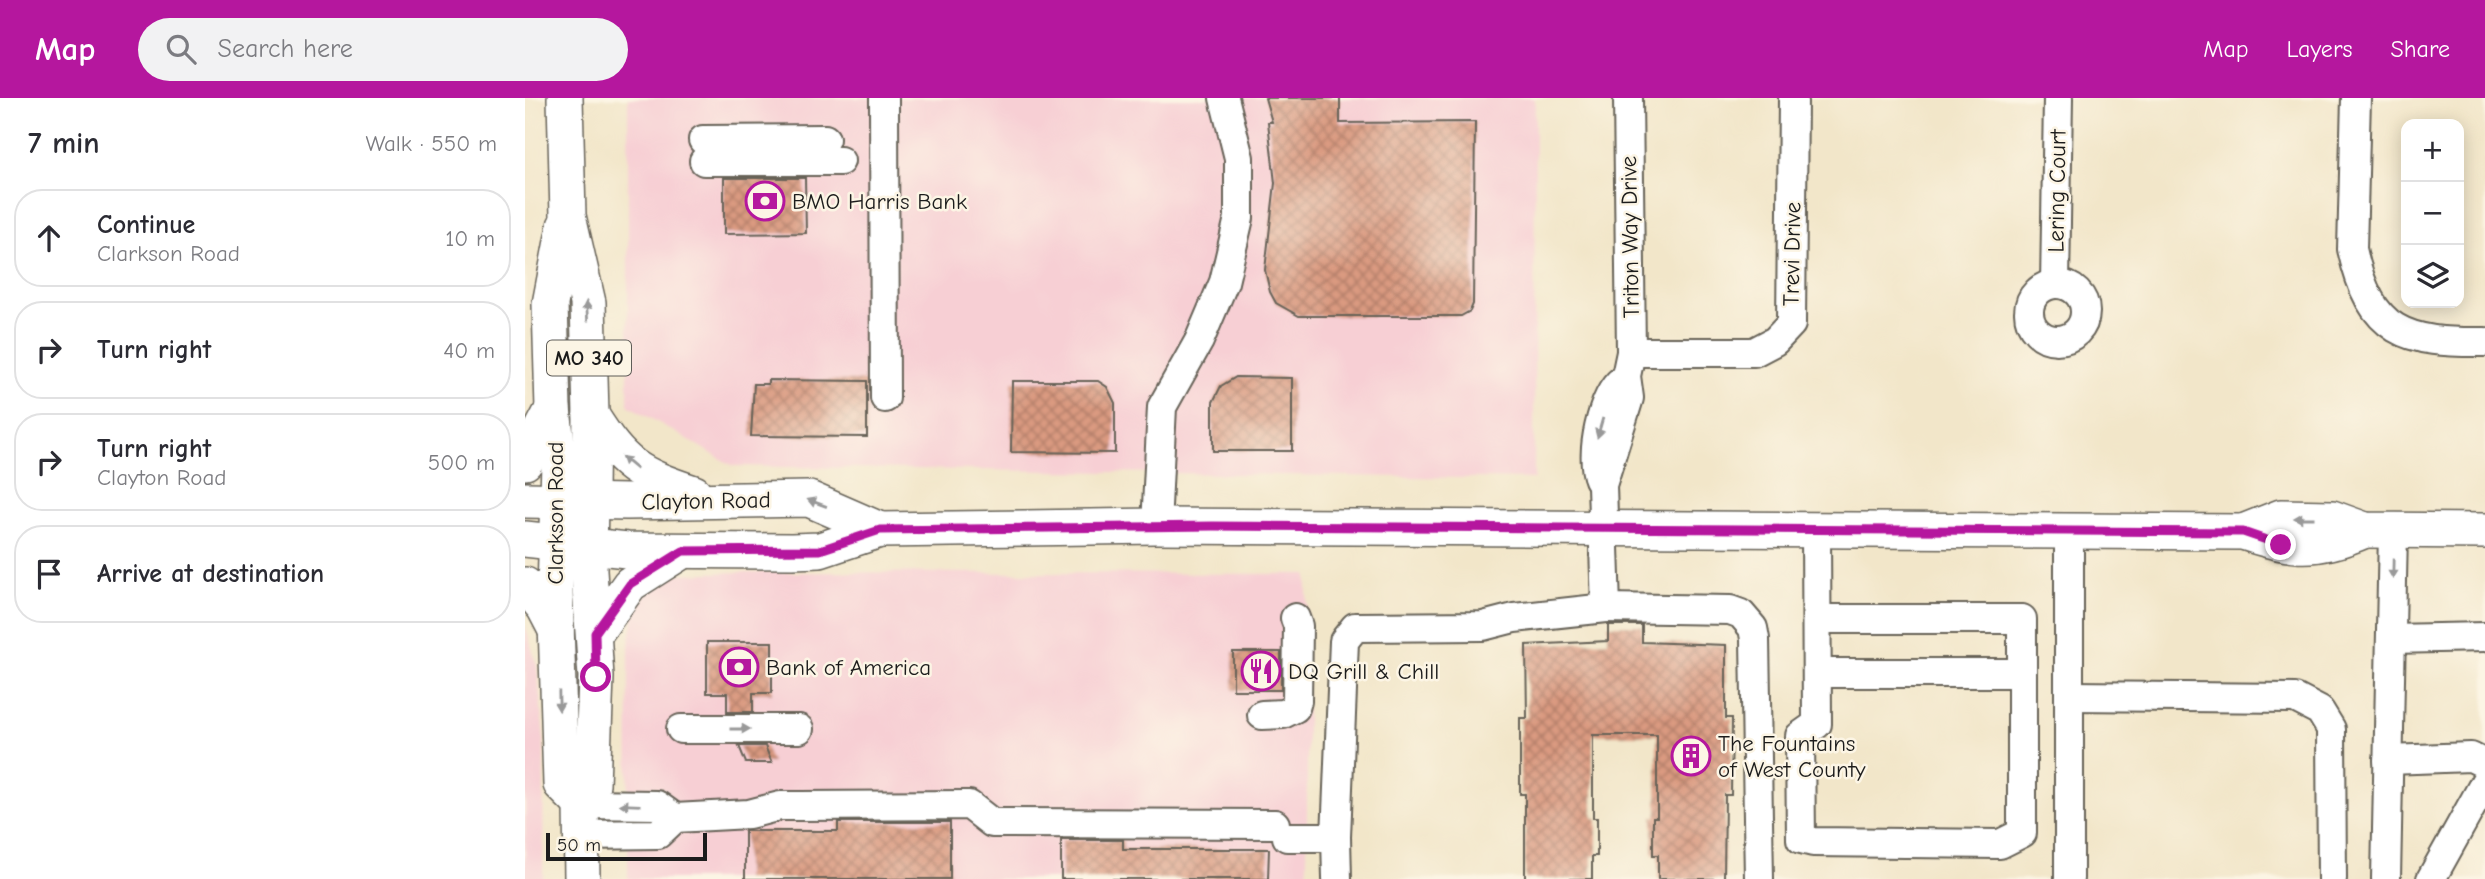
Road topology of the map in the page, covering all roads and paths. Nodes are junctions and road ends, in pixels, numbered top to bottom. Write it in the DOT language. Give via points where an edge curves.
graph roads {
  1 [pos="565,98"];
  2 [pos="884,98"];
  3 [pos="1224,98"];
  4 [pos="1628,98"];
  5 [pos="1793,98"];
  6 [pos="2058,98"];
  7 [pos="2356,98"];
  8 [pos="703,145"];
  9 [pos="568,216"];
  10 [pos="2055,284"];
  11 [pos="2485,342"];
  12 [pos="1629,364"];
  13 [pos="885,398"];
  14 [pos="553,409"];
  15 [pos="591,415"];
  16 [pos="525,461"];
  17 [pos="713,499"];
  18 [pos="558,501"];
  19 [pos="1156,526"];
  20 [pos="880,530"];
  21 [pos="1601,530"];
  22 [pos="1817,530"];
  23 [pos="2069,530"];
  24 [pos="2379,530"];
  25 [pos="2485,531"];
  26 [pos="557,542"];
  27 [pos="683,551"];
  28 [pos="525,585"];
  29 [pos="1606,608"];
  30 [pos="1295,618"];
  31 [pos="1818,619"];
  32 [pos="558,633"];
  33 [pos="595,633"];
  34 [pos="2485,637"];
  35 [pos="2391,639"];
  36 [pos="1818,673"];
  37 [pos="2022,673"];
  38 [pos="2069,696"];
  39 [pos="1262,715"];
  40 [pos="681,729"];
  41 [pos="799,729"];
  42 [pos="2389,760"];
  43 [pos="2485,764"];
  44 [pos="2485,782"];
  45 [pos="581,819"];
  46 [pos="1336,837"];
  47 [pos="582,879"];
  48 [pos="1337,879"];
  49 [pos="1759,879"];
  50 [pos="2069,879"];
  51 [pos="2332,879"];
  52 [pos="2386,879"];
  53 [pos="2431,879"];
  1 -- 9 [label="main road, Clarkson Road / MO 340"];
  2 -- 13 [label="street"];
  3 -- 19 [label="street" via="1239,158 1239,218 1224,282 1199,341 1162,407"];
  4 -- 12 [label="street, Triton Way Drive"];
  5 -- 12 [label="street, Trevi Drive" via="1791,324 1775,341 1754,352"];
  6 -- 10 [label="street, Lering Court"];
  7 -- 11 [label="street" via="2352,249 2357,271 2379,314 2412,338 2439,343"];
  8 -- 8 [label="street" via="828,144"];
  9 -- 14 [label="main road, Clarkson Road / MO 340" via="550,304"];
  15 -- 9 [label="main road, Clarkson Road / MO 340, one-way" via="588,303"];
  12 -- 21 [label="street" via="1615,386 1598,433 1594,466 1602,485"];
  14 -- 16 [label="main road"];
  14 -- 18 [label="main road, Clarkson Road / MO 340"];
  17 -- 15 [label="main road, one-way" via="642,474 608,443"];
  15 -- 18 [label="main road, Clarkson Road / MO 340"];
  17 -- 18 [label="main road, Clayton Road"];
  20 -- 17 [label="main road, Clayton Road, one-way" via="809,499"];
  18 -- 26 [label="main road, Clarkson Road / MO 340"];
  19 -- 20 [label="main road, Clayton Road"];
  19 -- 21 [label="main road, Clayton Road"];
  20 -- 27 [label="main road, Clayton Road" via="820,550"];
  21 -- 22 [label="main road, Clayton Road"];
  21 -- 29 [label="street"];
  22 -- 23 [label="main road, Clayton Road"];
  22 -- 31 [label="street"];
  23 -- 24 [label="main road, Clayton Road" via="2243,532 2281,545 2331,545"];
  23 -- 38 [label="street"];
  24 -- 25 [label="main road, Clayton Road"];
  24 -- 35 [label="street, one-way" via="2392,608"];
  26 -- 27 [label="main road, Clayton Road"];
  26 -- 32 [label="main road, Clarkson Road / MO 340"];
  26 -- 33 [label="main road, Clarkson Road / MO 340"];
  27 -- 33 [label="main road" via="630,584"];
  28 -- 32 [label="main road"];
  29 -- 46 [label="street" via="1483,626 1355,627 1344,641"];
  29 -- 49 [label="street" via="1730,611 1741,614 1753,628 1758,666"];
  30 -- 39 [label="street" via="1295,708"];
  31 -- 36 [label="street"];
  31 -- 37 [label="street" via="2022,620"];
  32 -- 45 [label="main road, Clarkson Road / MO 340, one-way" via="561,784"];
  33 -- 45 [label="main road, Clarkson Road / MO 340" via="592,785"];
  34 -- 35 [label="street"];
  35 -- 42 [label="street"];
  36 -- 37 [label="street"];
  36 -- 37 [label="street" via="1817,724 1800,736 1801,839 2000,844 2022,833"];
  38 -- 50 [label="street"];
  38 -- 51 [label="street" via="2295,698 2320,711 2331,729"];
  40 -- 41 [label="street, one-way"];
  42 -- 43 [label="street" via="2471,757"];
  42 -- 52 [label="street"];
  44 -- 53 [label="street"];
  45 -- 46 [label="street" via="657,805 675,818 748,814 780,806 969,805 992,823 1281,831"];
  45 -- 47 [label="main road, Clarkson Road / MO 340"];
  46 -- 48 [label="street"];
}
